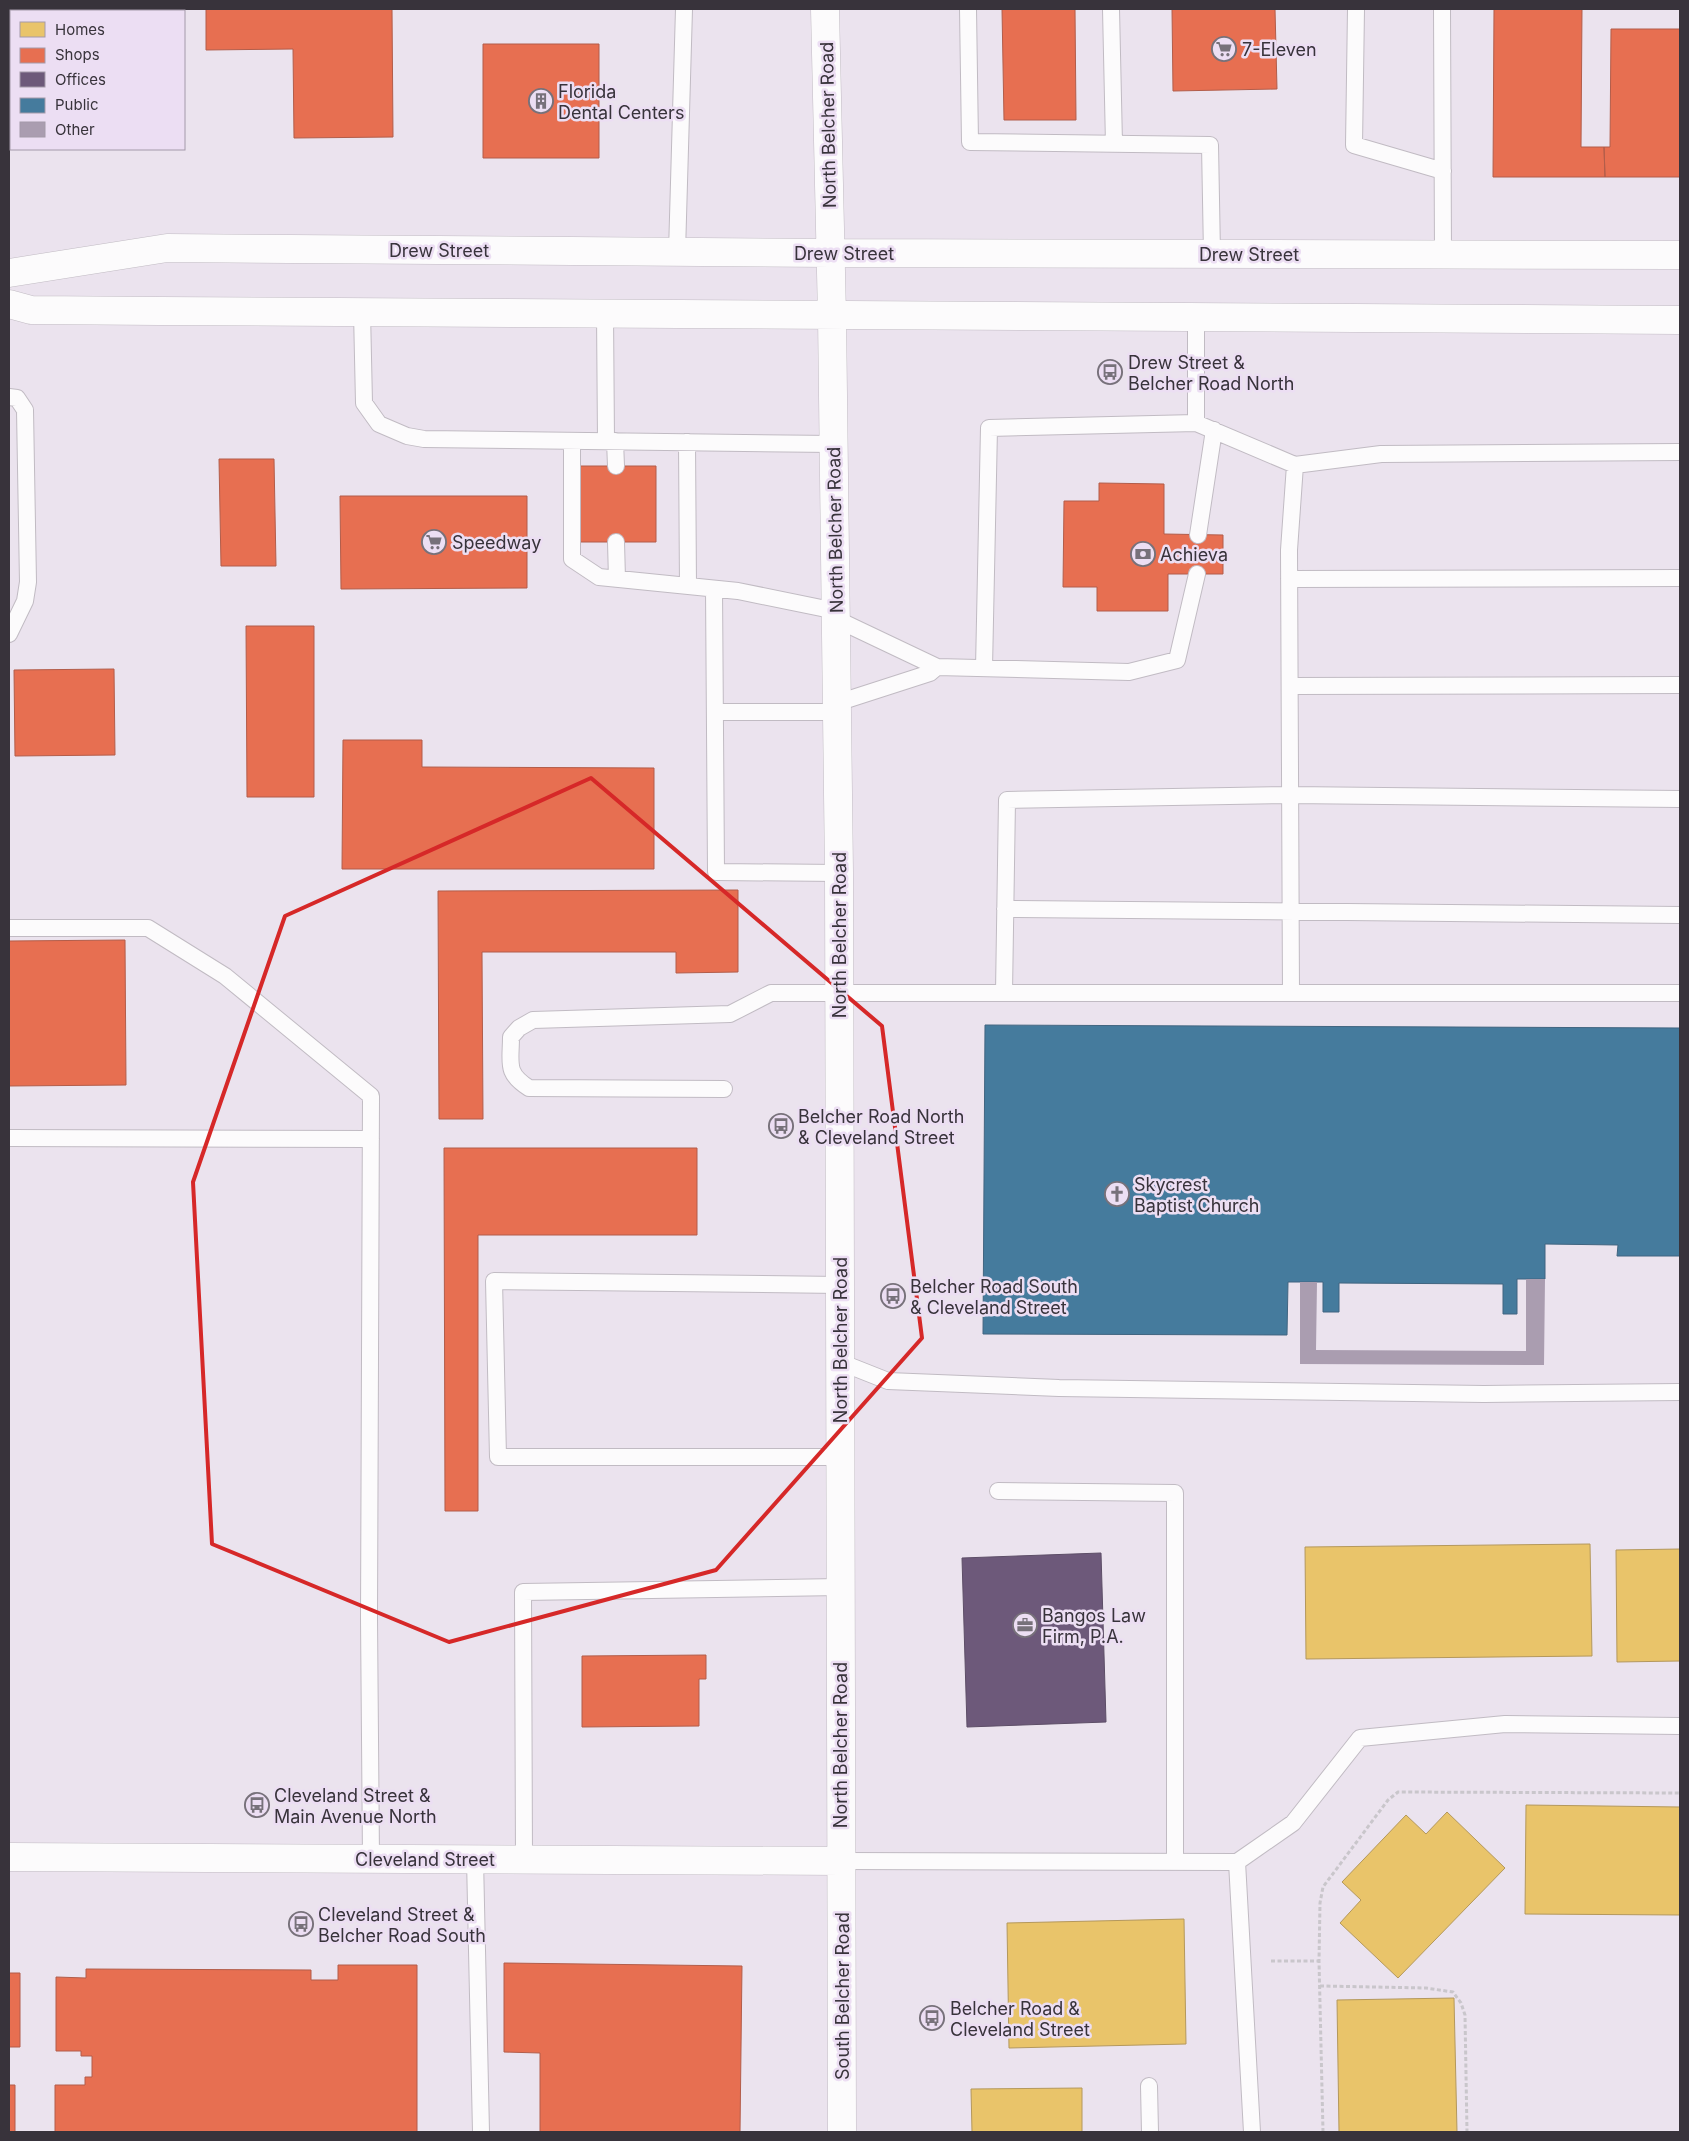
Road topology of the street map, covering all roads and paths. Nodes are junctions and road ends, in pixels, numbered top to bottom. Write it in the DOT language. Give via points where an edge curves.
graph roads {
  1 [pos="684,9"];
  2 [pos="825,9"];
  3 [pos="968,9"];
  4 [pos="1111,9"];
  5 [pos="1356,9"];
  6 [pos="1442,9"];
  7 [pos="1114,144"];
  8 [pos="1443,171"];
  9 [pos="677,252"];
  10 [pos="831,253"];
  11 [pos="1212,254"];
  12 [pos="1443,254"];
  13 [pos="1680,255"];
  14 [pos="9,273"];
  15 [pos="9,304"];
  16 [pos="362,312"];
  17 [pos="605,314"];
  18 [pos="832,316"];
  19 [pos="1196,317"];
  20 [pos="1680,320"];
  21 [pos="9,397"];
  22 [pos="1196,423"];
  23 [pos="1214,430"];
  24 [pos="572,441"];
  25 [pos="611,441"];
  26 [pos="687,442"];
  27 [pos="834,444"];
  28 [pos="1680,452"];
  29 [pos="1295,465"];
  30 [pos="616,466"];
  31 [pos="1198,535"];
  32 [pos="616,542"];
  33 [pos="1198,574"];
  34 [pos="1680,578"];
  35 [pos="617,579"];
  36 [pos="1289,579"];
  37 [pos="688,586"];
  38 [pos="714,589"];
  39 [pos="836,615"];
  40 [pos="9,634"];
  41 [pos="937,667"];
  42 [pos="984,668"];
  43 [pos="1680,685"];
  44 [pos="1290,686"];
  45 [pos="837,708"];
  46 [pos="715,712"];
  47 [pos="1290,795"];
  48 [pos="1680,799"];
  49 [pos="839,873"];
  50 [pos="1005,909"];
  51 [pos="1290,912"];
  52 [pos="1680,915"];
  53 [pos="9,928"];
  54 [pos="839,992"];
  55 [pos="1004,992"];
  56 [pos="1291,992"];
  57 [pos="1680,993"];
  58 [pos="724,1089"];
  59 [pos="9,1138"];
  60 [pos="370,1139"];
  61 [pos="840,1285"];
  62 [pos="840,1362"];
  63 [pos="1680,1392"];
  64 [pos="840,1457"];
  65 [pos="998,1492"];
  66 [pos="840,1587"];
  67 [pos="1680,1726"];
  68 [pos="1680,1793"];
  69 [pos="9,1857"];
  70 [pos="370,1859"];
  71 [pos="475,1859"];
  72 [pos="524,1859"];
  73 [pos="841,1861"];
  74 [pos="1175,1862"];
  75 [pos="1237,1862"];
  76 [pos="1319,1961"];
  77 [pos="1242,1962"];
  78 [pos="1320,1986"];
  79 [pos="1149,2086"];
  80 [pos="481,2132"];
  81 [pos="842,2132"];
  82 [pos="1150,2132"];
  83 [pos="1252,2132"];
  84 [pos="1323,2132"];
  85 [pos="1467,2132"];
  1 -- 9 [label="lane"];
  2 -- 10 [label="main road, North Belcher Road"];
  3 -- 7 [label="lane" via="970,142"];
  4 -- 7 [label="lane"];
  5 -- 8 [label="lane" via="1354,145"];
  6 -- 8 [label="lane"];
  7 -- 11 [label="lane" via="1210,145"];
  8 -- 12 [label="lane"];
  9 -- 10 [label="main road, Drew Street"];
  9 -- 14 [label="main road, Drew Street" via="167,248"];
  10 -- 11 [label="main road, Drew Street"];
  10 -- 18 [label="main road, North Belcher Road"];
  11 -- 12 [label="main road, Drew Street"];
  12 -- 13 [label="main road, Drew Street"];
  15 -- 16 [label="main road" via="31,310"];
  16 -- 17 [label="main road"];
  16 -- 24 [label="lane" via="364,403 379,424 407,436 424,439"];
  17 -- 18 [label="main road"];
  17 -- 25 [label="lane"];
  18 -- 19 [label="main road"];
  18 -- 27 [label="main road, North Belcher Road"];
  19 -- 20 [label="main road"];
  19 -- 22 [label="lane"];
  21 -- 40 [label="lane" via="17,398 25,410 28,582 25,601"];
  22 -- 23 [label="lane"];
  22 -- 42 [label="lane" via="989,428"];
  23 -- 29 [label="lane"];
  23 -- 31 [label="lane"];
  24 -- 25 [label="lane"];
  24 -- 35 [label="lane" via="572,559 599,577"];
  25 -- 26 [label="lane"];
  25 -- 30 [label="lane"];
  26 -- 27 [label="lane"];
  26 -- 37 [label="lane"];
  27 -- 39 [label="main road, North Belcher Road"];
  28 -- 29 [label="lane" via="1381,454"];
  29 -- 36 [label="lane"];
  32 -- 35 [label="lane"];
  33 -- 42 [label="lane" via="1177,660 1129,672"];
  34 -- 36 [label="lane"];
  35 -- 37 [label="lane"];
  36 -- 44 [label="lane"];
  37 -- 38 [label="lane"];
  38 -- 39 [label="lane" via="738,591"];
  38 -- 46 [label="lane"];
  39 -- 41 [label="lane"];
  39 -- 45 [label="main road, North Belcher Road"];
  41 -- 42 [label="lane"];
  41 -- 45 [label="lane" via="930,673"];
  43 -- 44 [label="lane"];
  44 -- 47 [label="lane"];
  45 -- 46 [label="lane"];
  45 -- 49 [label="main road, North Belcher Road"];
  46 -- 49 [label="lane" via="716,872"];
  47 -- 48 [label="lane"];
  47 -- 50 [label="lane" via="1007,800"];
  47 -- 51 [label="lane"];
  49 -- 54 [label="main road, North Belcher Road"];
  50 -- 51 [label="lane"];
  50 -- 55 [label="lane"];
  51 -- 52 [label="lane"];
  51 -- 56 [label="lane"];
  53 -- 60 [label="lane" via="148,928 225,976 370,1096"];
  54 -- 55 [label="lane"];
  54 -- 58 [label="lane" via="771,993 730,1014 533,1020 511,1037 511,1072 518,1082 529,1088"];
  54 -- 61 [label="main road, North Belcher Road"];
  55 -- 56 [label="lane"];
  56 -- 57 [label="lane"];
  59 -- 60 [label="lane"];
  60 -- 70 [label="lane"];
  61 -- 62 [label="main road, North Belcher Road"];
  61 -- 64 [label="lane" via="494,1281 498,1457"];
  62 -- 63 [label="lane" via="888,1381 1060,1388 1484,1394"];
  62 -- 64 [label="main road, North Belcher Road"];
  64 -- 66 [label="main road, North Belcher Road"];
  65 -- 74 [label="lane" via="1175,1493"];
  66 -- 72 [label="lane" via="523,1592"];
  66 -- 73 [label="main road, North Belcher Road"];
  67 -- 75 [label="lane" via="1505,1724 1360,1738 1293,1823"];
  68 -- 76 [label="path" via="1398,1792 1388,1800 1323,1887"];
  69 -- 70 [label="main road, Cleveland Street"];
  70 -- 71 [label="main road, Cleveland Street"];
  71 -- 72 [label="main road, Cleveland Street"];
  71 -- 80 [label="lane"];
  72 -- 73 [label="main road, Cleveland Street"];
  73 -- 74 [label="lane"];
  73 -- 81 [label="main road, South Belcher Road"];
  74 -- 75 [label="lane"];
  75 -- 77 [label="lane"];
  76 -- 77 [label="path"];
  76 -- 78 [label="path"];
  77 -- 83 [label="lane"];
  78 -- 84 [label="path"];
  78 -- 85 [label="path" via="1426,1988 1453,1992 1465,2015"];
  79 -- 82 [label="lane"];
}
